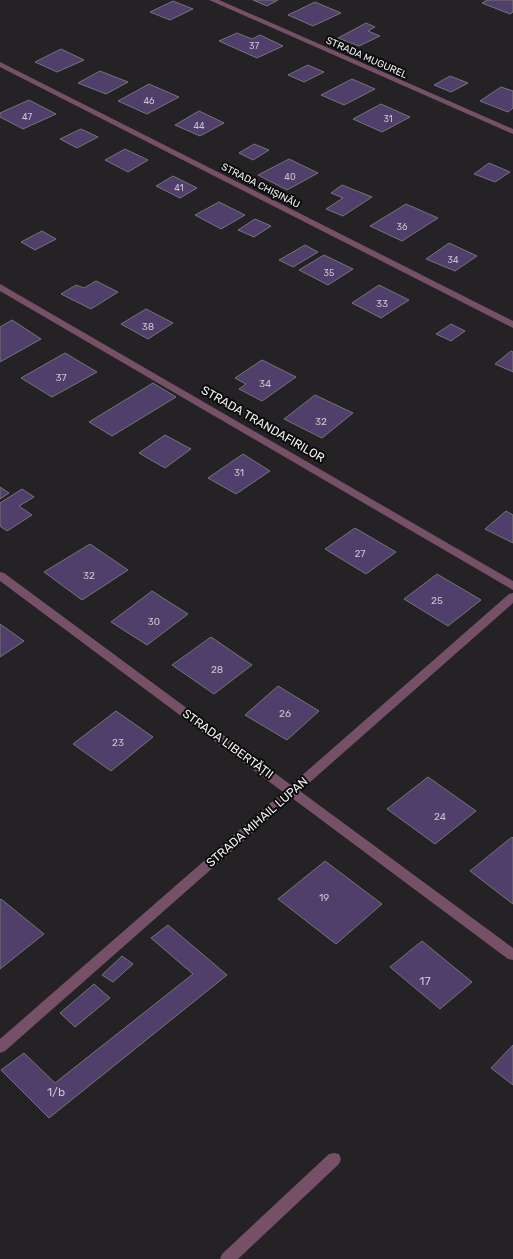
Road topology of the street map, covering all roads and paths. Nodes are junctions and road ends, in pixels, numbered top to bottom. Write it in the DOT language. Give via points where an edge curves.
graph roads {
  1 [pos="213,0"];
  2 [pos="0,64"];
  3 [pos="513,132"];
  4 [pos="0,286"];
  5 [pos="513,325"];
  6 [pos="0,576"];
  7 [pos="513,586"];
  8 [pos="513,597"];
  9 [pos="292,791"];
  10 [pos="513,955"];
  11 [pos="0,1047"];
  12 [pos="334,1159"];
  13 [pos="228,1259"];
  1 -- 3 [label="street, STRADA MUGUREL"];
  2 -- 5 [label="street, STRADA CHIȘINĂU"];
  4 -- 7 [label="street, STRADA TRANDAFIRILOR"];
  6 -- 9 [label="street, STRADA LIBERTĂȚII"];
  8 -- 9 [label="street, STRADA MIHAIL LUPAN"];
  9 -- 10 [label="street, STRADA LIBERTĂȚII"];
  9 -- 11 [label="street, STRADA MIHAIL LUPAN"];
  12 -- 13 [label="street"];
}
